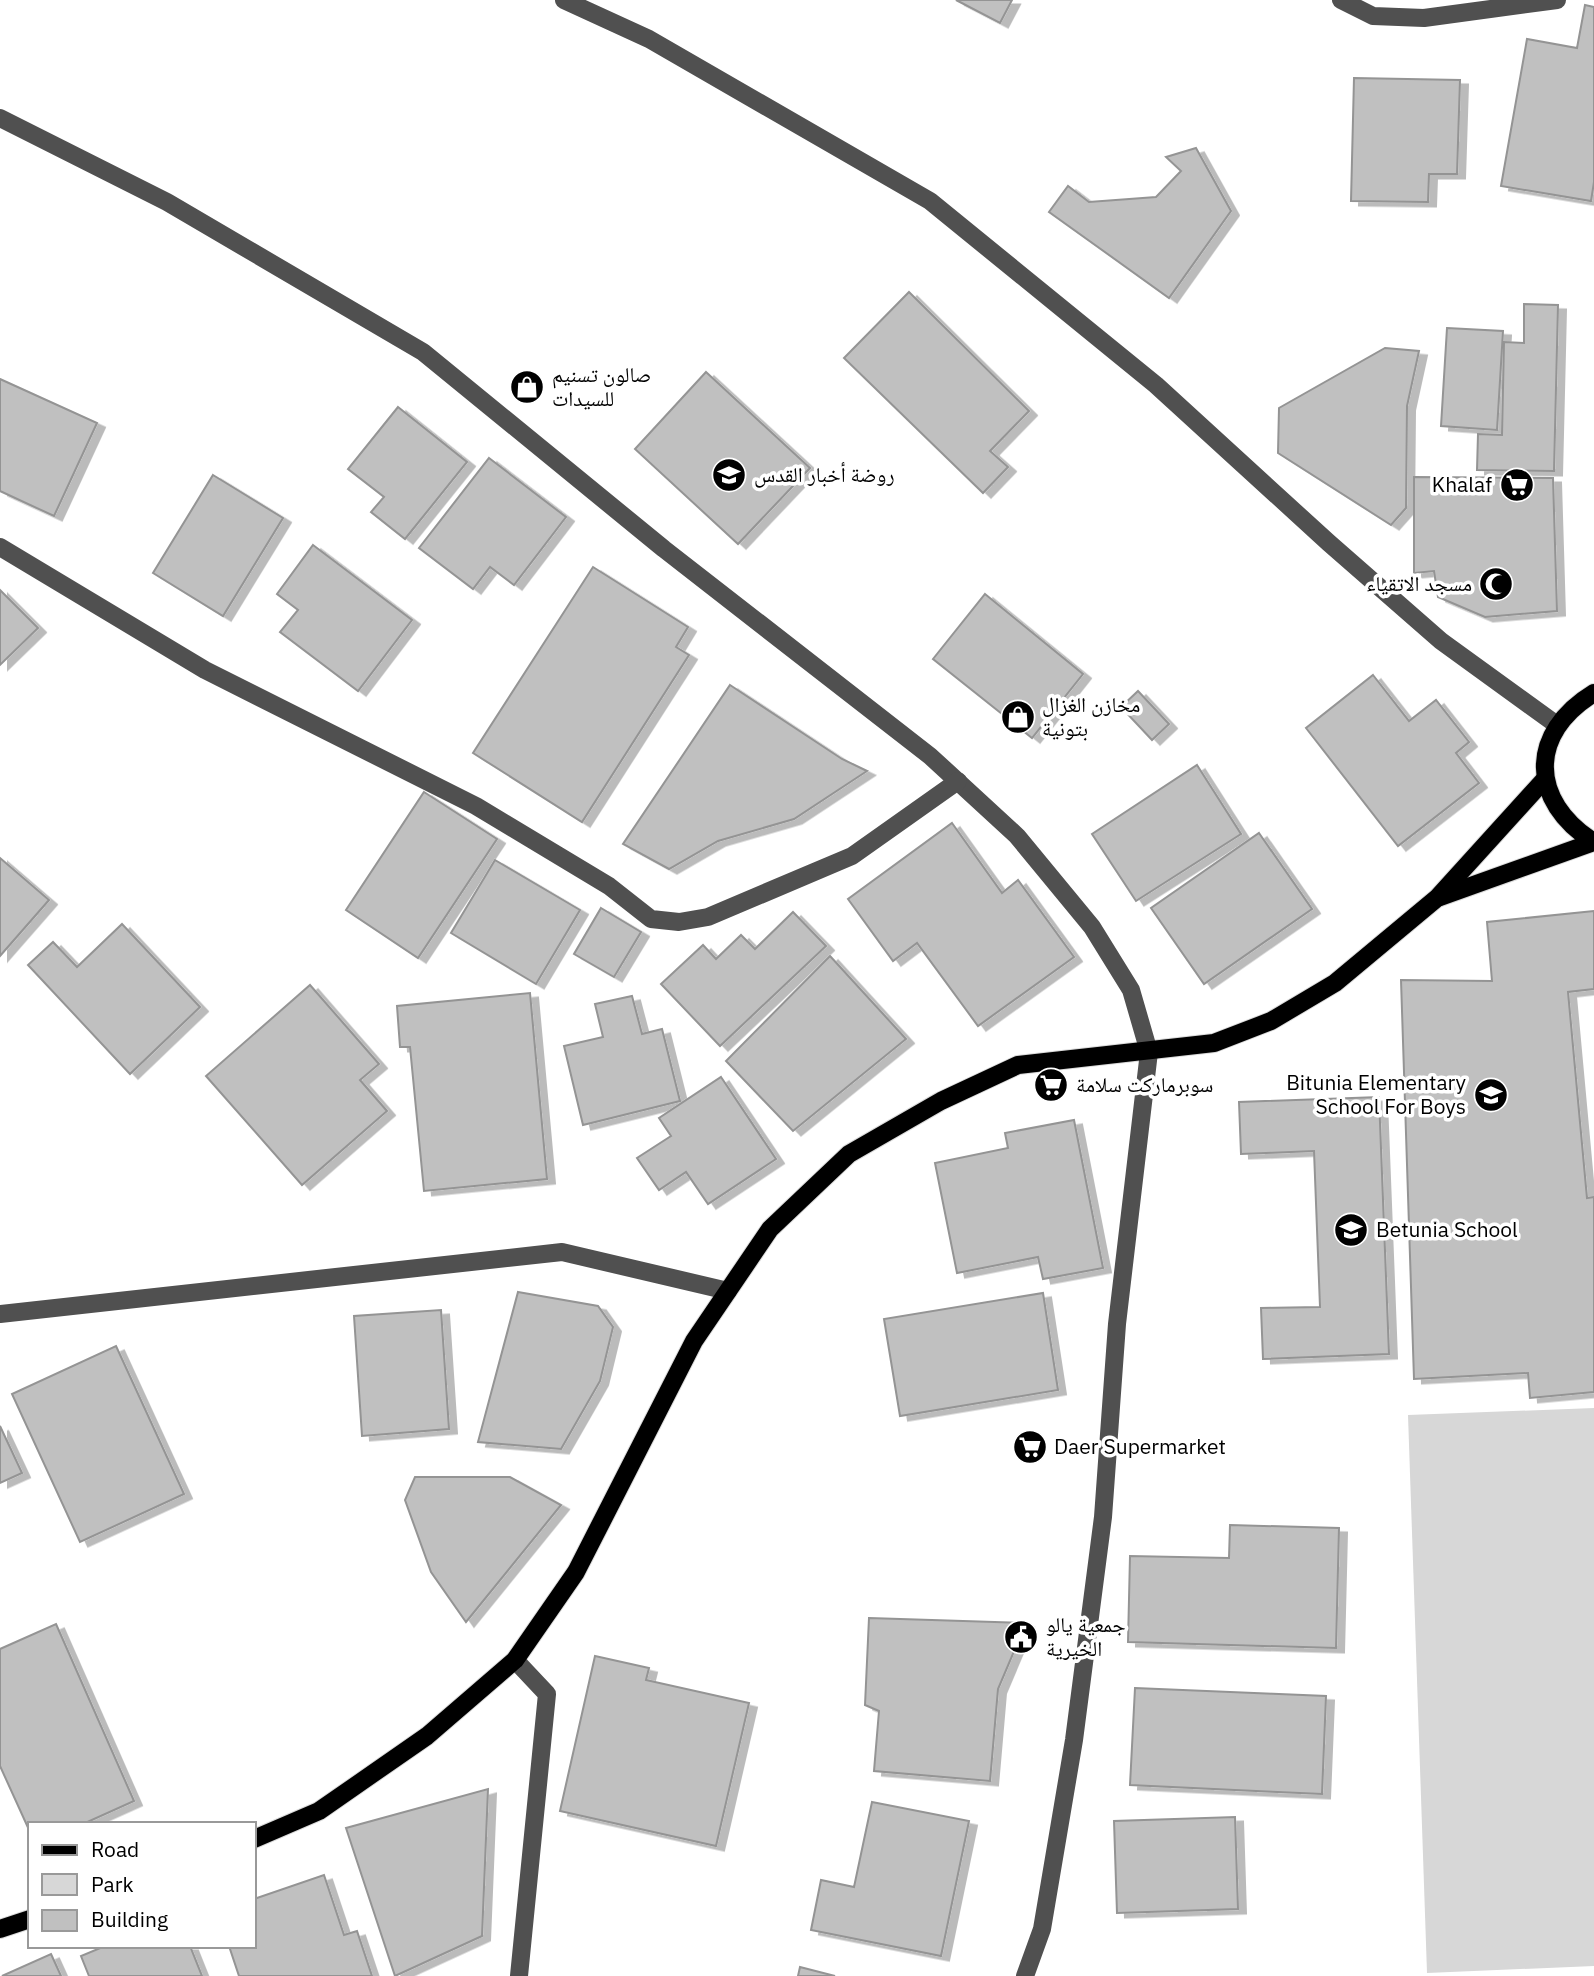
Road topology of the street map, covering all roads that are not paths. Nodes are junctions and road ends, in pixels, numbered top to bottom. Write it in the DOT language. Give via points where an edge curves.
graph roads {
  1 [pos="564,0"];
  2 [pos="1340,0"];
  3 [pos="1557,0"];
  4 [pos="0,118"];
  5 [pos="0,547"];
  6 [pos="1594,693"];
  7 [pos="1557,725"];
  8 [pos="1545,779"];
  9 [pos="958,781"];
  10 [pos="1594,842"];
  11 [pos="1437,898"];
  12 [pos="1149,1052"];
  13 [pos="728,1291"];
  14 [pos="0,1314"];
  15 [pos="515,1660"];
  16 [pos="256,1838"];
  17 [pos="28,1920"];
  18 [pos="0,1929"];
  19 [pos="519,1976"];
  20 [pos="1025,1976"];
  1 -- 7 [label="street" via="649,39 930,201 1156,384 1441,641"];
  2 -- 3 [label="street" via="1373,16 1424,18"];
  4 -- 9 [label="street" via="167,202 423,352"];
  5 -- 9 [label="street" via="205,670 475,806 610,887 651,919 679,922 708,916 852,856"];
  6 -- 7 [label="main road" via="1573,705"];
  7 -- 8 [label="main road" via="1549,742"];
  8 -- 10 [label="main road" via="1559,813"];
  8 -- 11 [label="main road"];
  9 -- 12 [label="street" via="1017,836 1092,927 1131,990"];
  10 -- 11 [label="main road"];
  11 -- 12 [label="main road" via="1335,983 1271,1021 1214,1043"];
  12 -- 13 [label="main road" via="1018,1065 942,1101 849,1154 770,1228"];
  12 -- 20 [label="street" via="1116,1324 1102,1517 1074,1740 1042,1929"];
  13 -- 14 [label="street" via="562,1252"];
  13 -- 15 [label="main road" via="694,1341 576,1572"];
  15 -- 16 [label="main road" via="427,1736 319,1811"];
  15 -- 19 [label="street" via="547,1694"];
  17 -- 18 [label="main road"];
}
